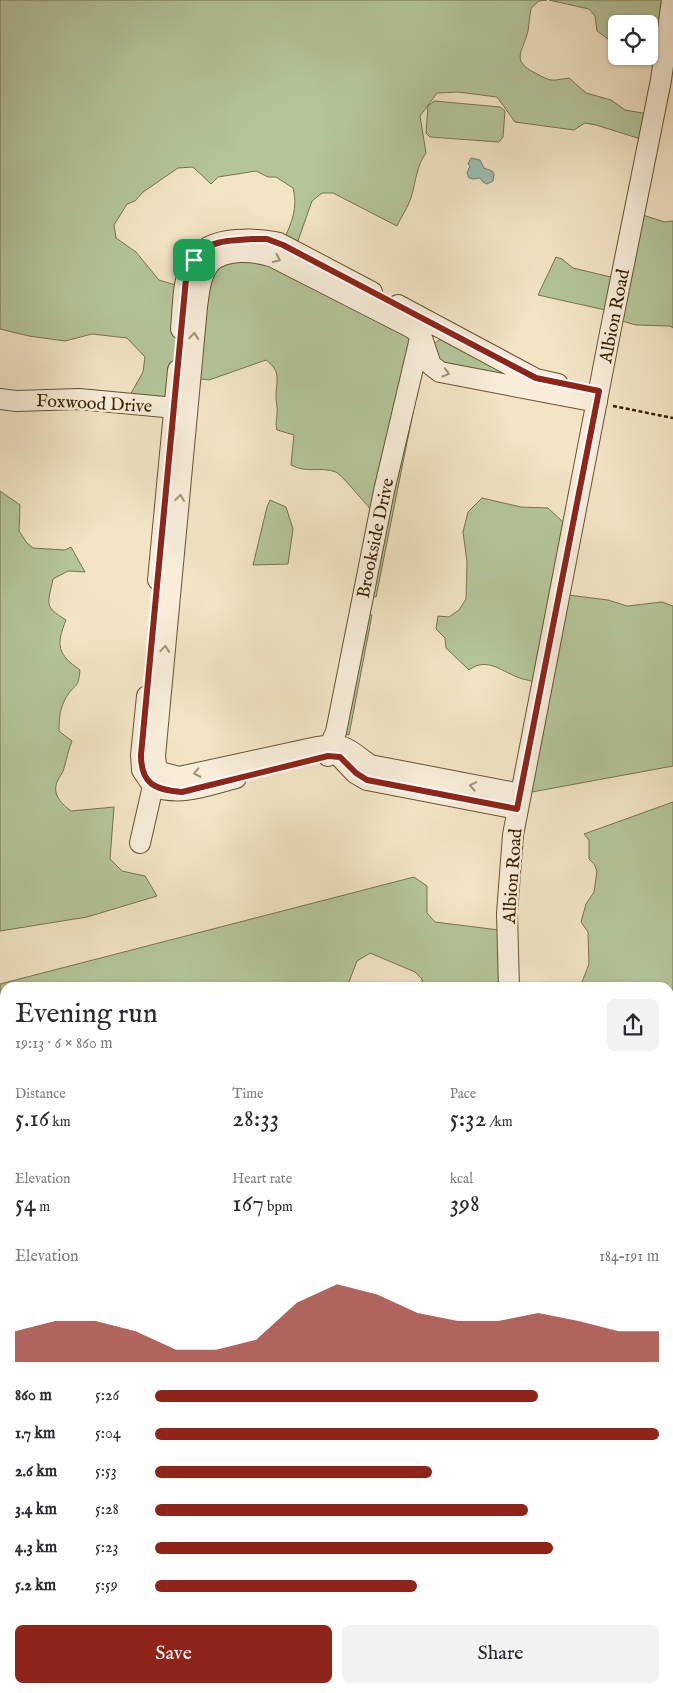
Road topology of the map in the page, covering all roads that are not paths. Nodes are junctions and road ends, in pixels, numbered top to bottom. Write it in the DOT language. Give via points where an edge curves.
graph roads {
  1 [pos="672,0"];
  2 [pos="429,334"];
  3 [pos="598,396"];
  4 [pos="0,399"];
  5 [pos="181,409"];
  6 [pos="168,546"];
  7 [pos="335,751"];
  8 [pos="152,786"];
  9 [pos="519,802"];
  10 [pos="140,843"];
  11 [pos="509,982"];
  1 -- 3 [label="street, Albion Road" via="661,80"];
  2 -- 3 [label="street" via="536,378"];
  2 -- 3 [label="street, one-way" via="431,365 440,372"];
  2 -- 5 [label="street" via="261,252 233,254 211,263 192,291"];
  2 -- 7 [label="street, Brookside Drive" via="349,735"];
  3 -- 9 [label="street, Albion Road"];
  4 -- 5 [label="street, Foxwood Drive" via="79,399"];
  5 -- 6 [label="street"];
  7 -- 6 [label="street, one-way" via="179,777 160,772 155,756"];
  6 -- 8 [label="street" via="141,755 142,770"];
  7 -- 8 [label="street" via="182,792"];
  7 -- 9 [label="street" via="367,780"];
  8 -- 10 [label="street"];
  9 -- 11 [label="street, Albion Road" via="507,913"];
}
